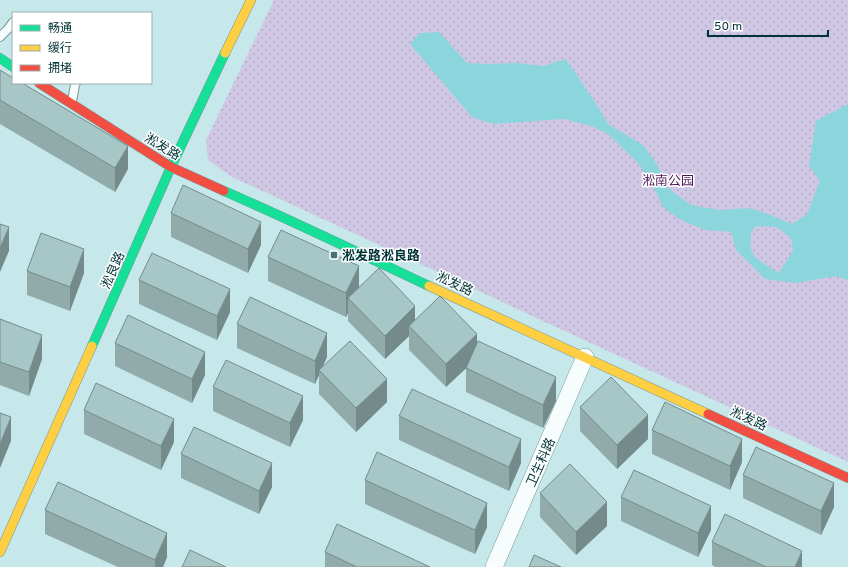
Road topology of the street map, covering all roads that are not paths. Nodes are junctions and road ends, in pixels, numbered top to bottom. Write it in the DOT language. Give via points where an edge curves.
graph roads {
  1 [pos="251,0"];
  2 [pos="12,23"];
  3 [pos="0,37"];
  4 [pos="0,58"];
  5 [pos="12,66"];
  6 [pos="41,84"];
  7 [pos="76,84"];
  8 [pos="71,104"];
  9 [pos="171,167"];
  10 [pos="585,357"];
  11 [pos="848,478"];
  12 [pos="0,552"];
  13 [pos="494,567"];
  1 -- 9 [label="street, 淞良路"];
  2 -- 3 [label="lane"];
  4 -- 5 [label="street"];
  6 -- 8 [label="street, 淞发路"];
  7 -- 8 [label="lane"];
  8 -- 9 [label="street, 淞发路"];
  9 -- 10 [label="street, 淞发路"];
  9 -- 12 [label="street, 淞良路"];
  10 -- 11 [label="street, 淞发路"];
  10 -- 13 [label="street, 卫生科路"];
}
